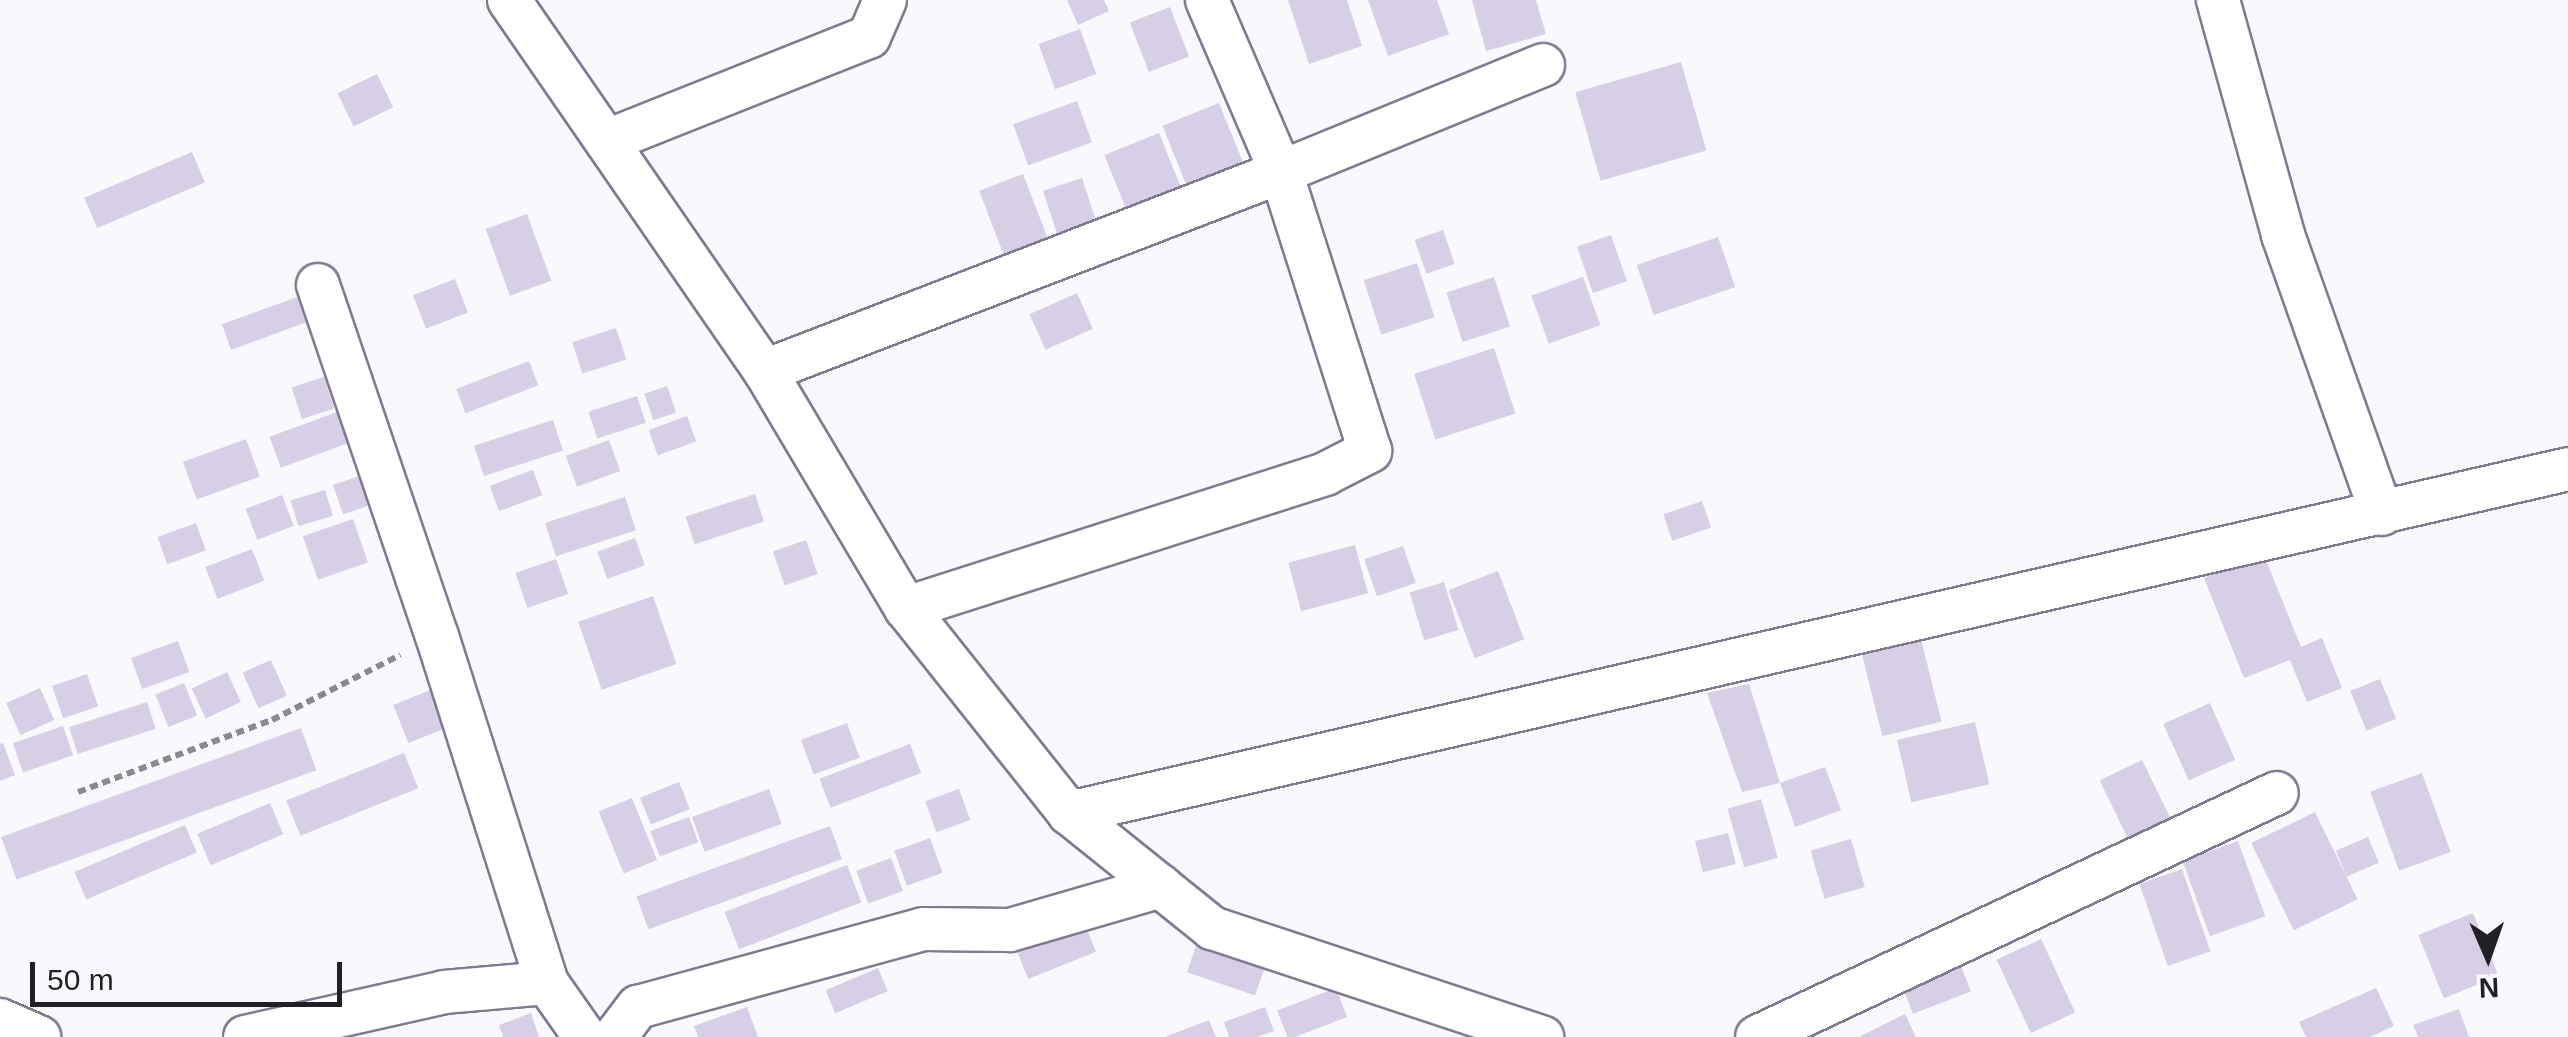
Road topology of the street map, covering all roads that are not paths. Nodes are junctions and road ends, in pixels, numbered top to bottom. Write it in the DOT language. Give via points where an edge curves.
graph roads {
  1 [pos="509,0"];
  2 [pos="885,0"];
  3 [pos="1207,0"];
  4 [pos="2218,0"];
  5 [pos="1543,65"];
  6 [pos="607,142"];
  7 [pos="1281,172"];
  8 [pos="318,285"];
  9 [pos="765,371"];
  10 [pos="2568,469"];
  11 [pos="2382,514"];
  12 [pos="906,608"];
  13 [pos="2277,793"];
  14 [pos="1069,813"];
  15 [pos="1161,886"];
  16 [pos="547,984"];
  17 [pos="0,1020"];
  18 [pos="38,1037"];
  19 [pos="245,1037"];
  20 [pos="584,1037"];
  21 [pos="615,1037"];
  22 [pos="1542,1037"];
  23 [pos="1758,1037"];
  1 -- 6 [label="street"];
  2 -- 6 [label="street" via="869,37"];
  3 -- 7 [label="street"];
  4 -- 11 [label="street" via="2283,235"];
  5 -- 7 [label="street"];
  6 -- 9 [label="street"];
  7 -- 9 [label="street"];
  7 -- 12 [label="street" via="1370,450 1325,474"];
  8 -- 16 [label="street"];
  9 -- 12 [label="street"];
  10 -- 11 [label="street"];
  11 -- 14 [label="street"];
  12 -- 14 [label="street"];
  13 -- 23 [label="street"];
  14 -- 15 [label="street"];
  15 -- 21 [label="street" via="1010,930 923,930 638,1007"];
  15 -- 22 [label="street" via="1212,928"];
  16 -- 19 [label="street" via="444,992"];
  16 -- 20 [label="street"];
  17 -- 18 [label="street"];
}
